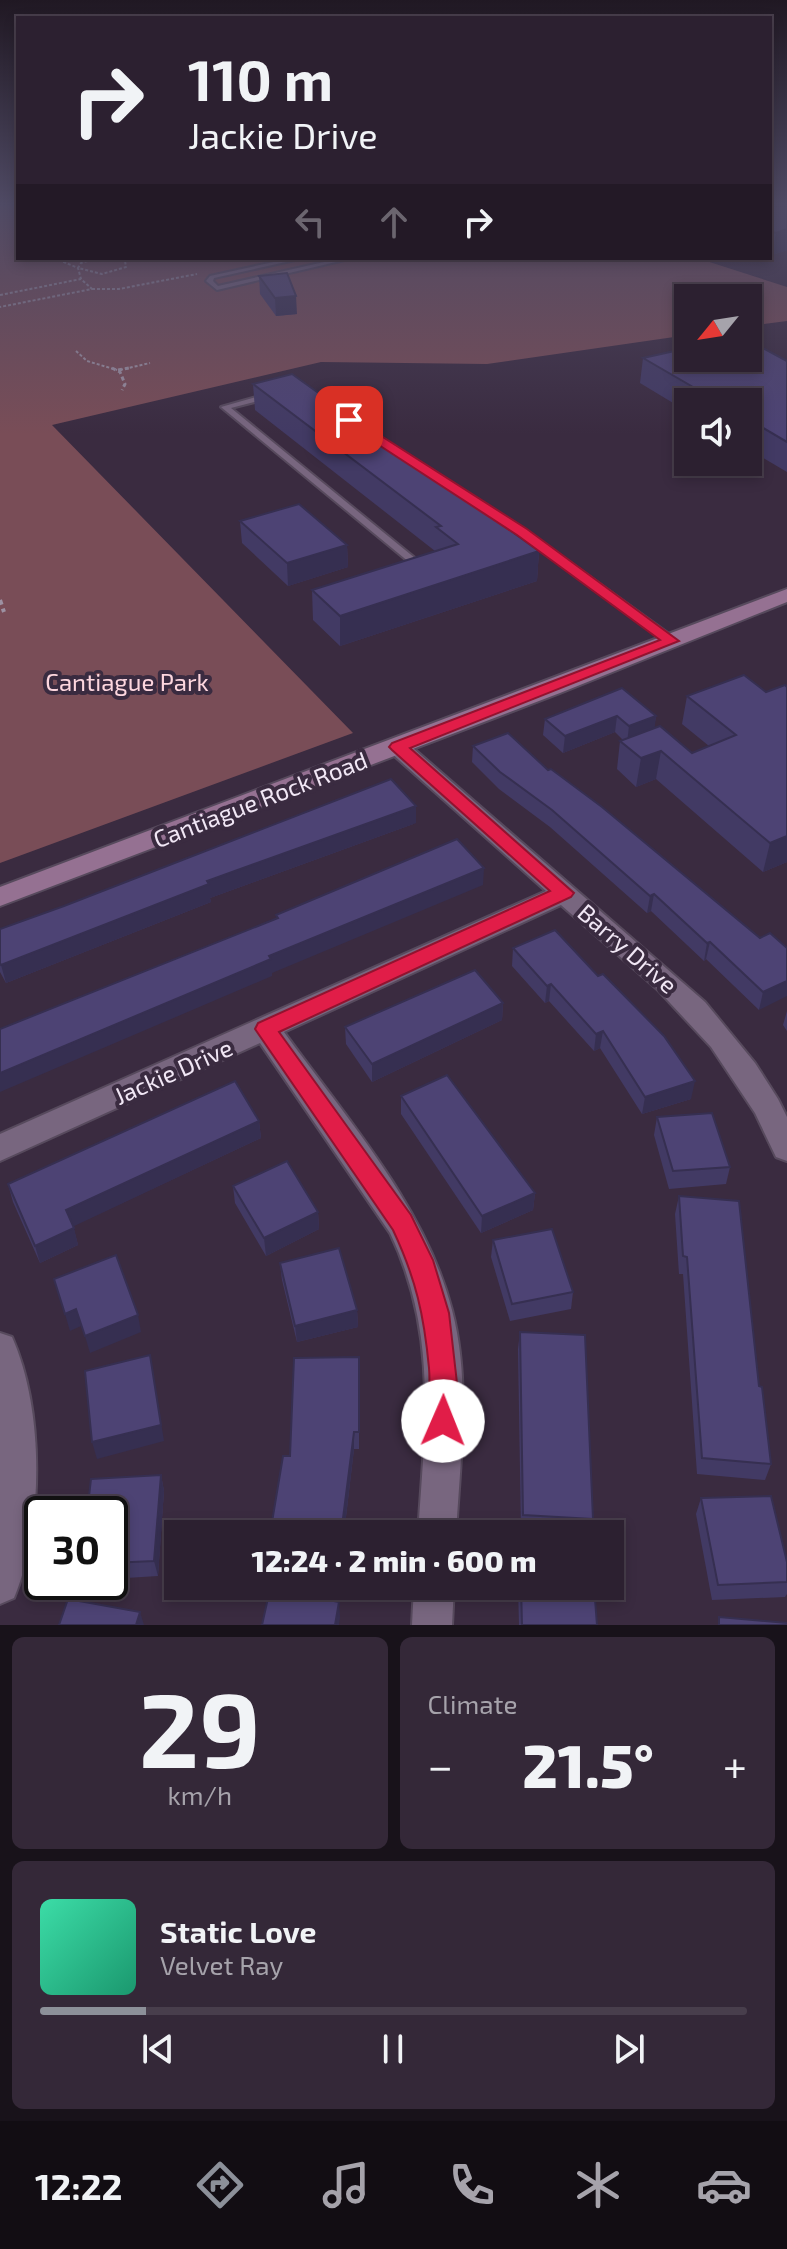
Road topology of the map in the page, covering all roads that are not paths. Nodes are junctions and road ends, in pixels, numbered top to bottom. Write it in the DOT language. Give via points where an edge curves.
graph roads {
  1 [pos="210,282"];
  2 [pos="244,282"];
  3 [pos="285,392"];
  4 [pos="404,456"];
  5 [pos="418,565"];
  6 [pos="787,595"];
  7 [pos="672,641"];
  8 [pos="398,747"];
  9 [pos="564,893"];
  10 [pos="0,897"];
  11 [pos="266,1029"];
  12 [pos="0,1148"];
  13 [pos="787,1148"];
  14 [pos="0,1349"];
  15 [pos="438,1520"];
  16 [pos="0,1584"];
  17 [pos="433,1600"];
  18 [pos="432,1625"];
  1 -- 2 [label="lane" via="217,288"];
  3 -- 5 [label="lane" via="225,407"];
  4 -- 7 [label="lane" via="522,532"];
  6 -- 7 [label="main road, Cantiague Rock Road"];
  7 -- 8 [label="main road, Cantiague Rock Road"];
  8 -- 9 [label="street, Barry Drive"];
  8 -- 10 [label="main road, Cantiague Rock Road"];
  9 -- 11 [label="street, Jackie Drive"];
  9 -- 13 [label="street, Barry Drive" via="712,1025 745,1068"];
  11 -- 12 [label="street, Jackie Drive"];
  11 -- 15 [label="street" via="402,1223 420,1260 436,1313 445,1392"];
  14 -- 16 [label="street" via="10,1380 18,1465"];
  17 -- 18 [label="street"];
}
